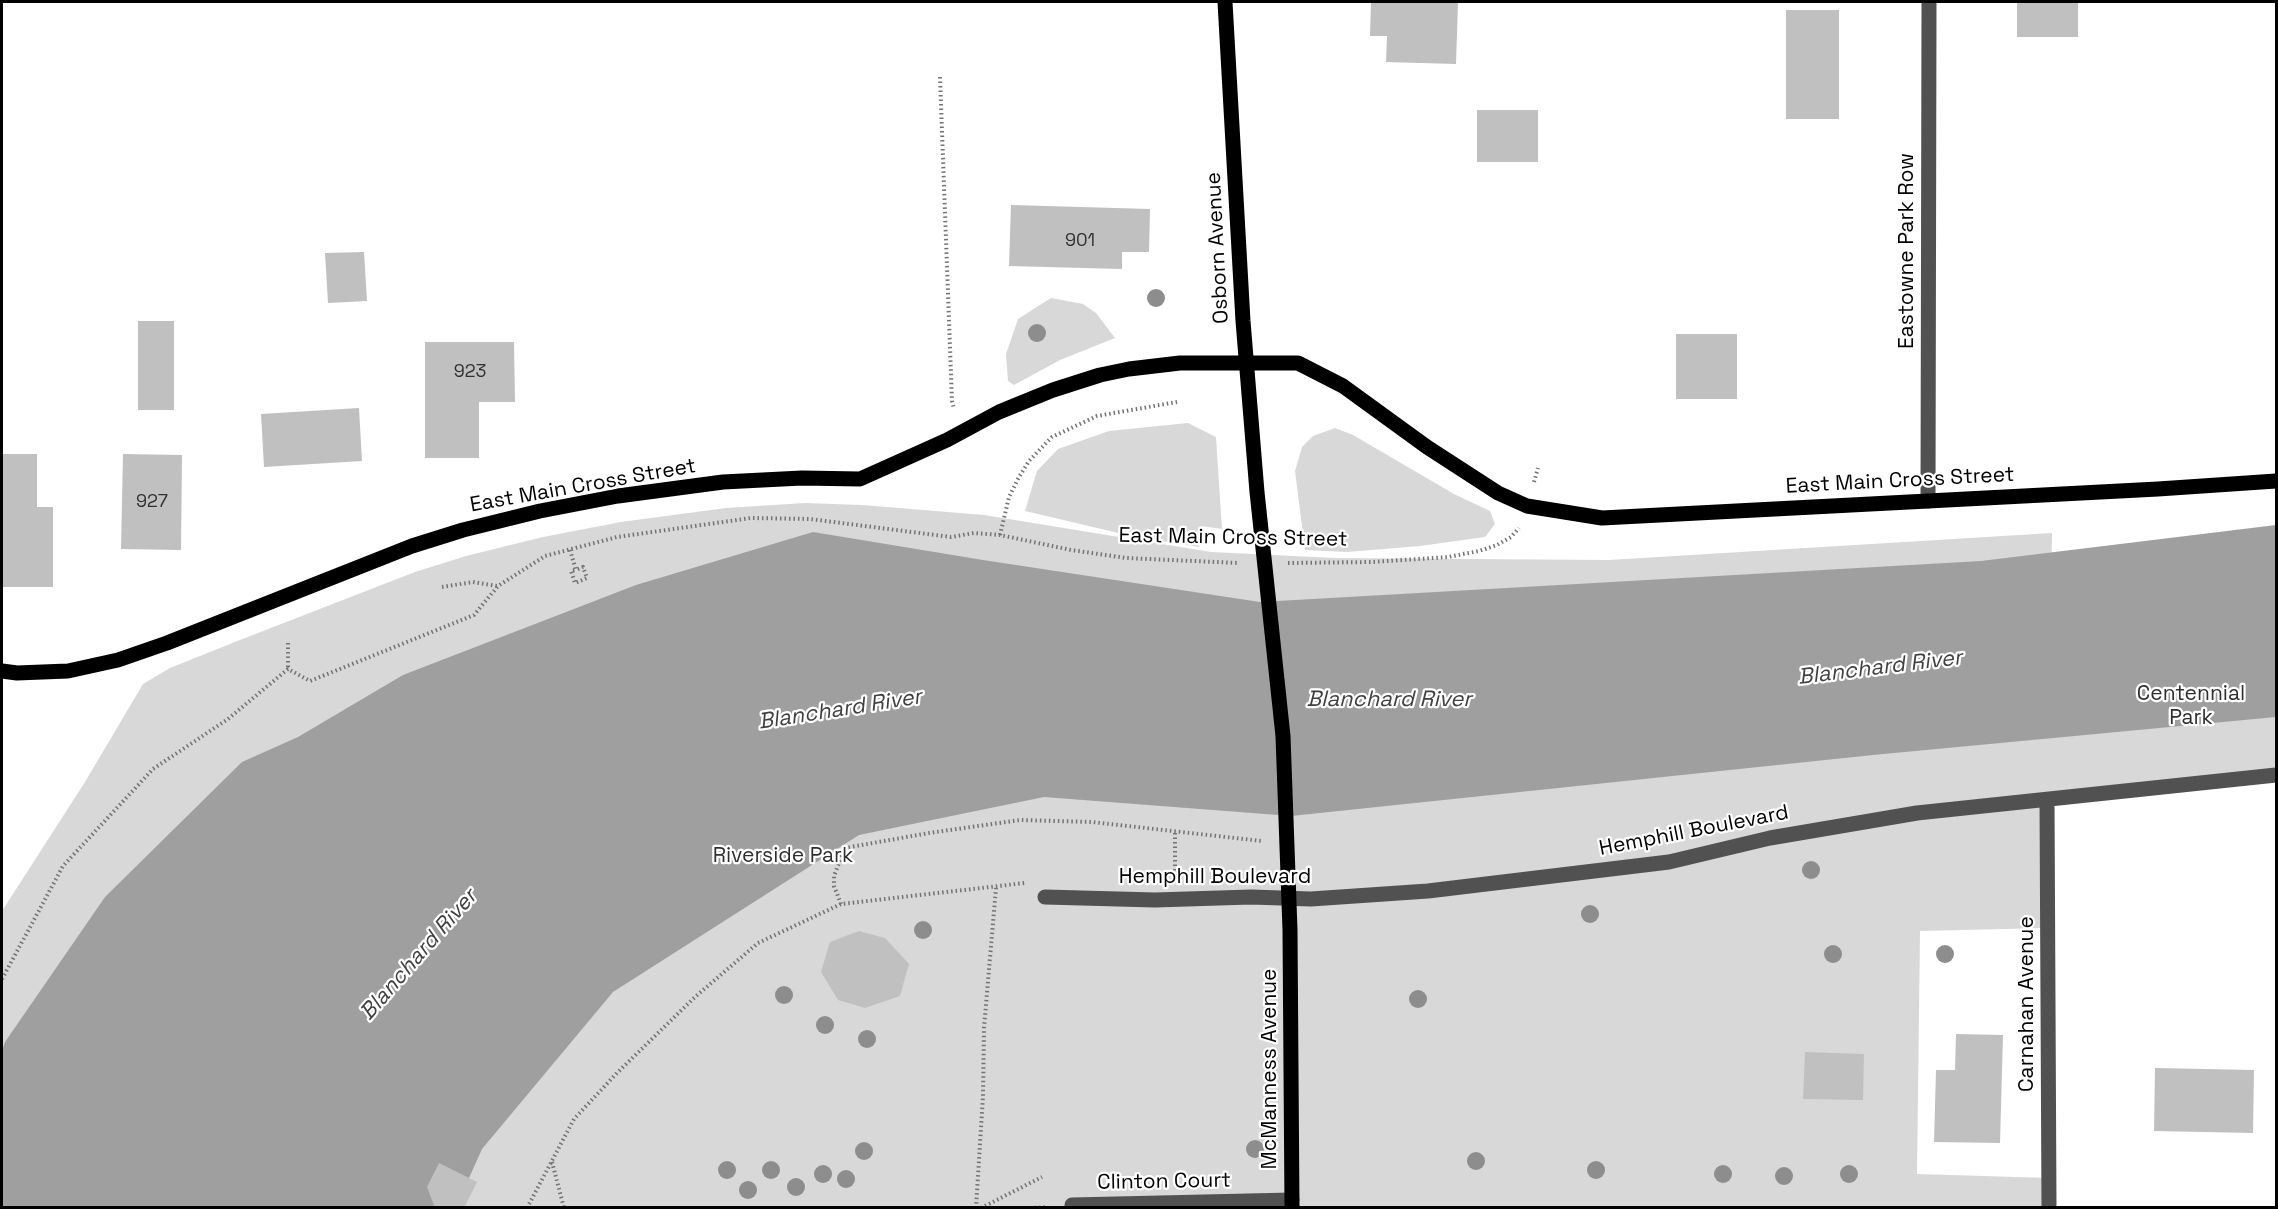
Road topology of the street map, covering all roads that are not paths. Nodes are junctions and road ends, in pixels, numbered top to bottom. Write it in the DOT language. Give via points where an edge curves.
graph roads {
  1 [pos="1225,2"];
  2 [pos="1929,2"];
  3 [pos="1246,363"];
  4 [pos="2277,481"];
  5 [pos="1257,492"];
  6 [pos="1928,501"];
  7 [pos="2,671"];
  8 [pos="2277,775"];
  9 [pos="2047,800"];
  10 [pos="1045,897"];
  11 [pos="1292,1204"];
  12 [pos="1072,1206"];
  13 [pos="2049,1208"];
  1 -- 3 [label="main road, Osborn Avenue"];
  2 -- 6 [label="street, Eastowne Park Row"];
  3 -- 5 [label="main road, Osborn Avenue"];
  3 -- 6 [label="main road, East Main Cross Street" via="1298,363 1321,373 1480,482 1527,506 1602,518"];
  3 -- 7 [label="main road, East Main Cross Street" via="1179,363 1100,375 999,412 860,479 723,482 618,496 463,530 412,546 118,660 68,671"];
  4 -- 6 [label="main road, East Main Cross Street"];
  5 -- 11 [label="main road, McManness Avenue" via="1284,736"];
  8 -- 9 [label="street, Hemphill Boulevard"];
  9 -- 10 [label="street, Hemphill Boulevard" via="1917,813 1770,838 1669,862 1428,891 1311,899"];
  9 -- 13 [label="street, Carnahan Avenue"];
  11 -- 12 [label="street, Clinton Court"];
}
